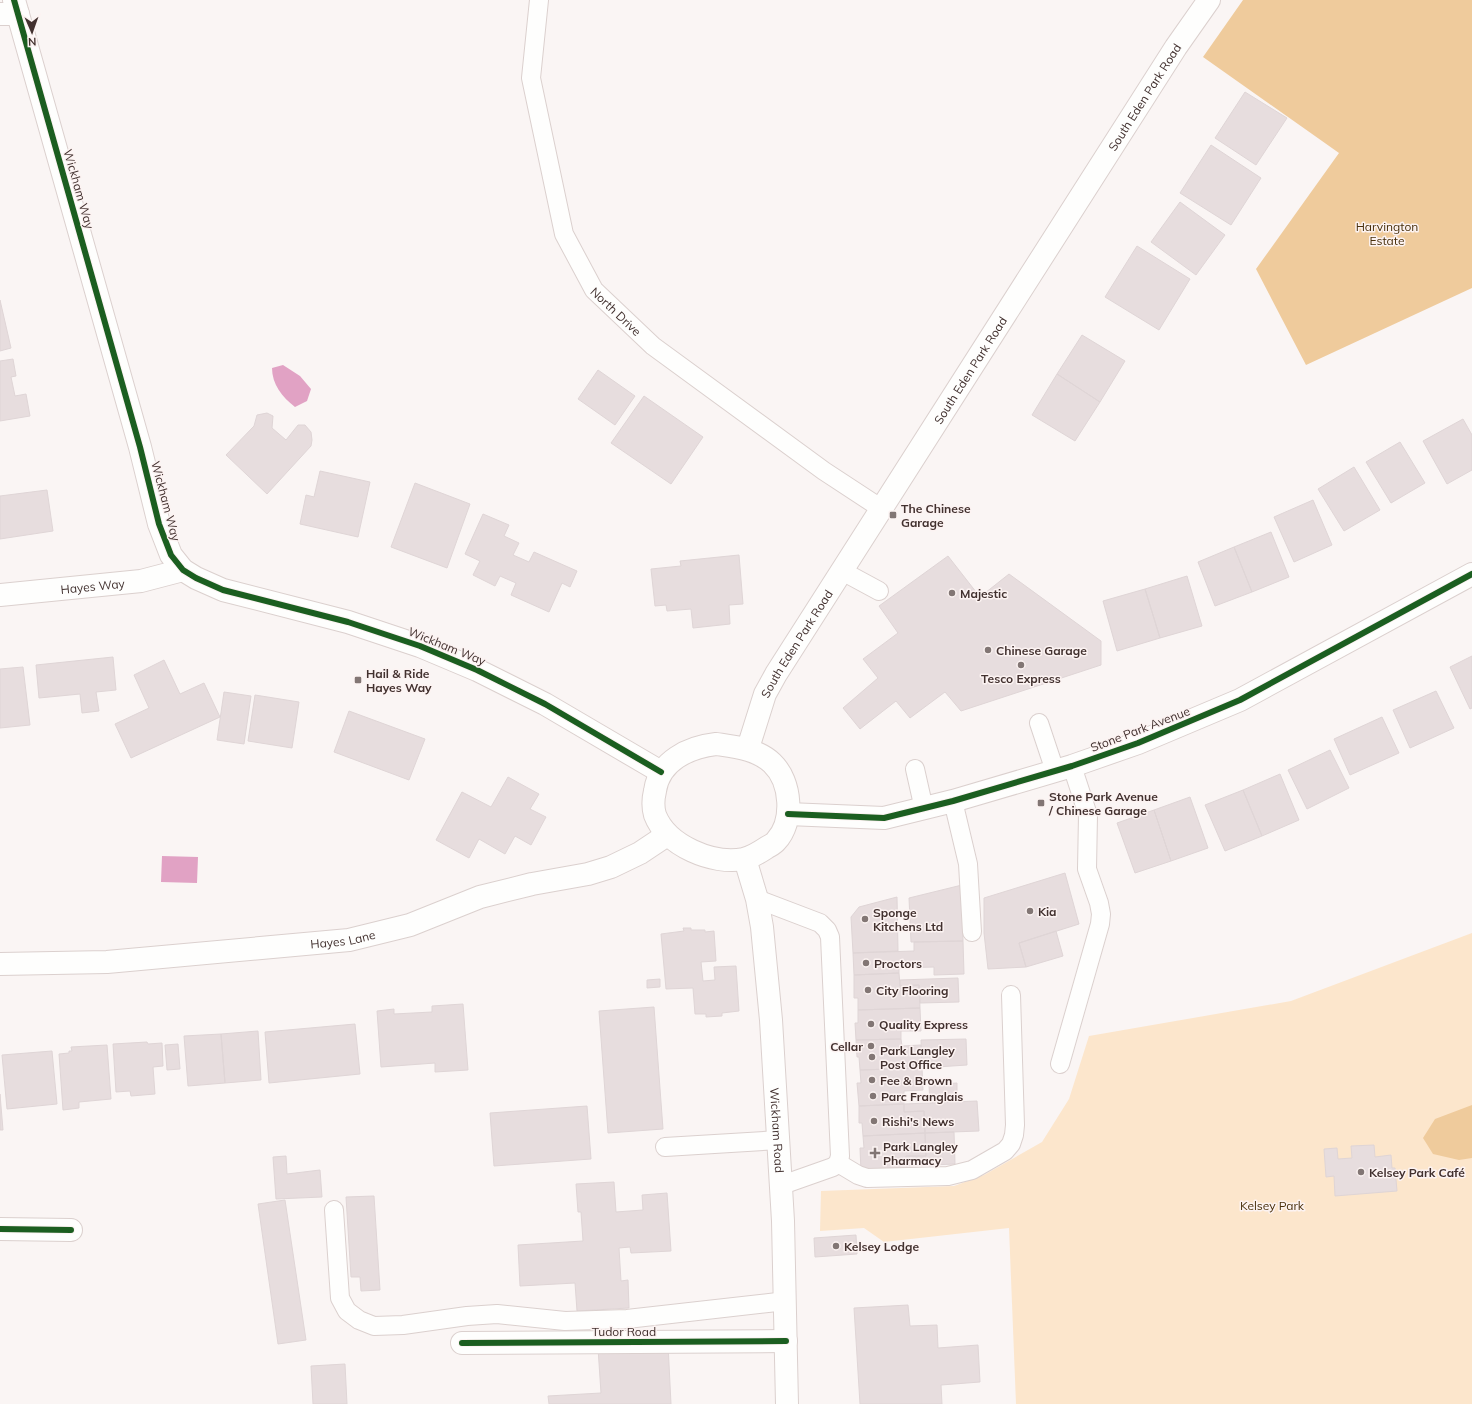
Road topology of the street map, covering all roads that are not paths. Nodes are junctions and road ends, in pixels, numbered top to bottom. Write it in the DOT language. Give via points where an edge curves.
graph roads {
  1 [pos="539,0"];
  2 [pos="1209,0"];
  3 [pos="11,9"];
  4 [pos="882,509"];
  5 [pos="183,570"];
  6 [pos="842,571"];
  7 [pos="1472,574"];
  8 [pos="879,592"];
  9 [pos="0,595"];
  10 [pos="1040,722"];
  11 [pos="748,748"];
  12 [pos="915,769"];
  13 [pos="1064,769"];
  14 [pos="661,772"];
  15 [pos="953,801"];
  16 [pos="924,809"];
  17 [pos="788,814"];
  18 [pos="667,835"];
  19 [pos="745,859"];
  20 [pos="757,899"];
  21 [pos="972,932"];
  22 [pos="0,964"];
  23 [pos="1011,995"];
  24 [pos="1060,1064"];
  25 [pos="779,1140"];
  26 [pos="665,1147"];
  27 [pos="838,1163"];
  28 [pos="782,1185"];
  29 [pos="334,1210"];
  30 [pos="0,1229"];
  31 [pos="71,1230"];
  32 [pos="786,1301"];
  33 [pos="786,1341"];
  34 [pos="462,1343"];
  35 [pos="787,1404"];
  1 -- 4 [label="lane, North Drive" via="531,78 564,234 594,290 652,346 824,471"];
  2 -- 4 [label="main road, South Eden Park Road" via="1176,47"];
  3 -- 5 [label="main road, Wickham Way" via="140,447 164,541"];
  4 -- 6 [label="main road, South Eden Park Road"];
  5 -- 9 [label="main road, Hayes Way" via="141,581"];
  5 -- 14 [label="main road, Wickham Way" via="223,590 348,622 414,644 477,670 545,704"];
  6 -- 8 [label="lane"];
  6 -- 11 [label="main road, South Eden Park Road" via="771,683 755,722"];
  7 -- 13 [label="main road, Stone Park Avenue" via="1240,700 1138,743"];
  10 -- 13 [label="lane"];
  11 -- 14 [label="main road" via="716,744 699,746 681,754"];
  11 -- 17 [label="main road" via="772,764 783,780"];
  12 -- 16 [label="lane"];
  13 -- 15 [label="main road, Stone Park Avenue"];
  13 -- 24 [label="lane" via="1088,815 1087,869 1101,914"];
  14 -- 18 [label="main road" via="653,802 655,816"];
  15 -- 16 [label="main road, Stone Park Avenue"];
  15 -- 21 [label="lane" via="968,864"];
  16 -- 17 [label="main road, Stone Park Avenue" via="880,818"];
  17 -- 19 [label="main road" via="776,842"];
  18 -- 19 [label="main road" via="694,852 712,858"];
  18 -- 22 [label="main road, Hayes Lane" via="640,854 588,874 480,897 410,925 349,940 108,962"];
  19 -- 20 [label="main road, Wickham Road"];
  20 -- 25 [label="main road, Wickham Road" via="766,956"];
  20 -- 27 [label="lane" via="820,923 830,937 840,1156"];
  23 -- 27 [label="lane" via="1015,1125 1011,1144 1005,1151 972,1170 948,1176 867,1178"];
  25 -- 26 [label="lane"];
  25 -- 28 [label="main road, Wickham Road"];
  27 -- 28 [label="lane" via="833,1168"];
  28 -- 32 [label="main road, Wickham Road"];
  29 -- 32 [label="lane" via="340,1298 347,1310 359,1320 374,1326 497,1314 565,1320 627,1319"];
  30 -- 31 [label="main road"];
  32 -- 33 [label="main road, Wickham Road"];
  33 -- 34 [label="main road, Tudor Road"];
  33 -- 35 [label="main road, Wickham Road"];
}
